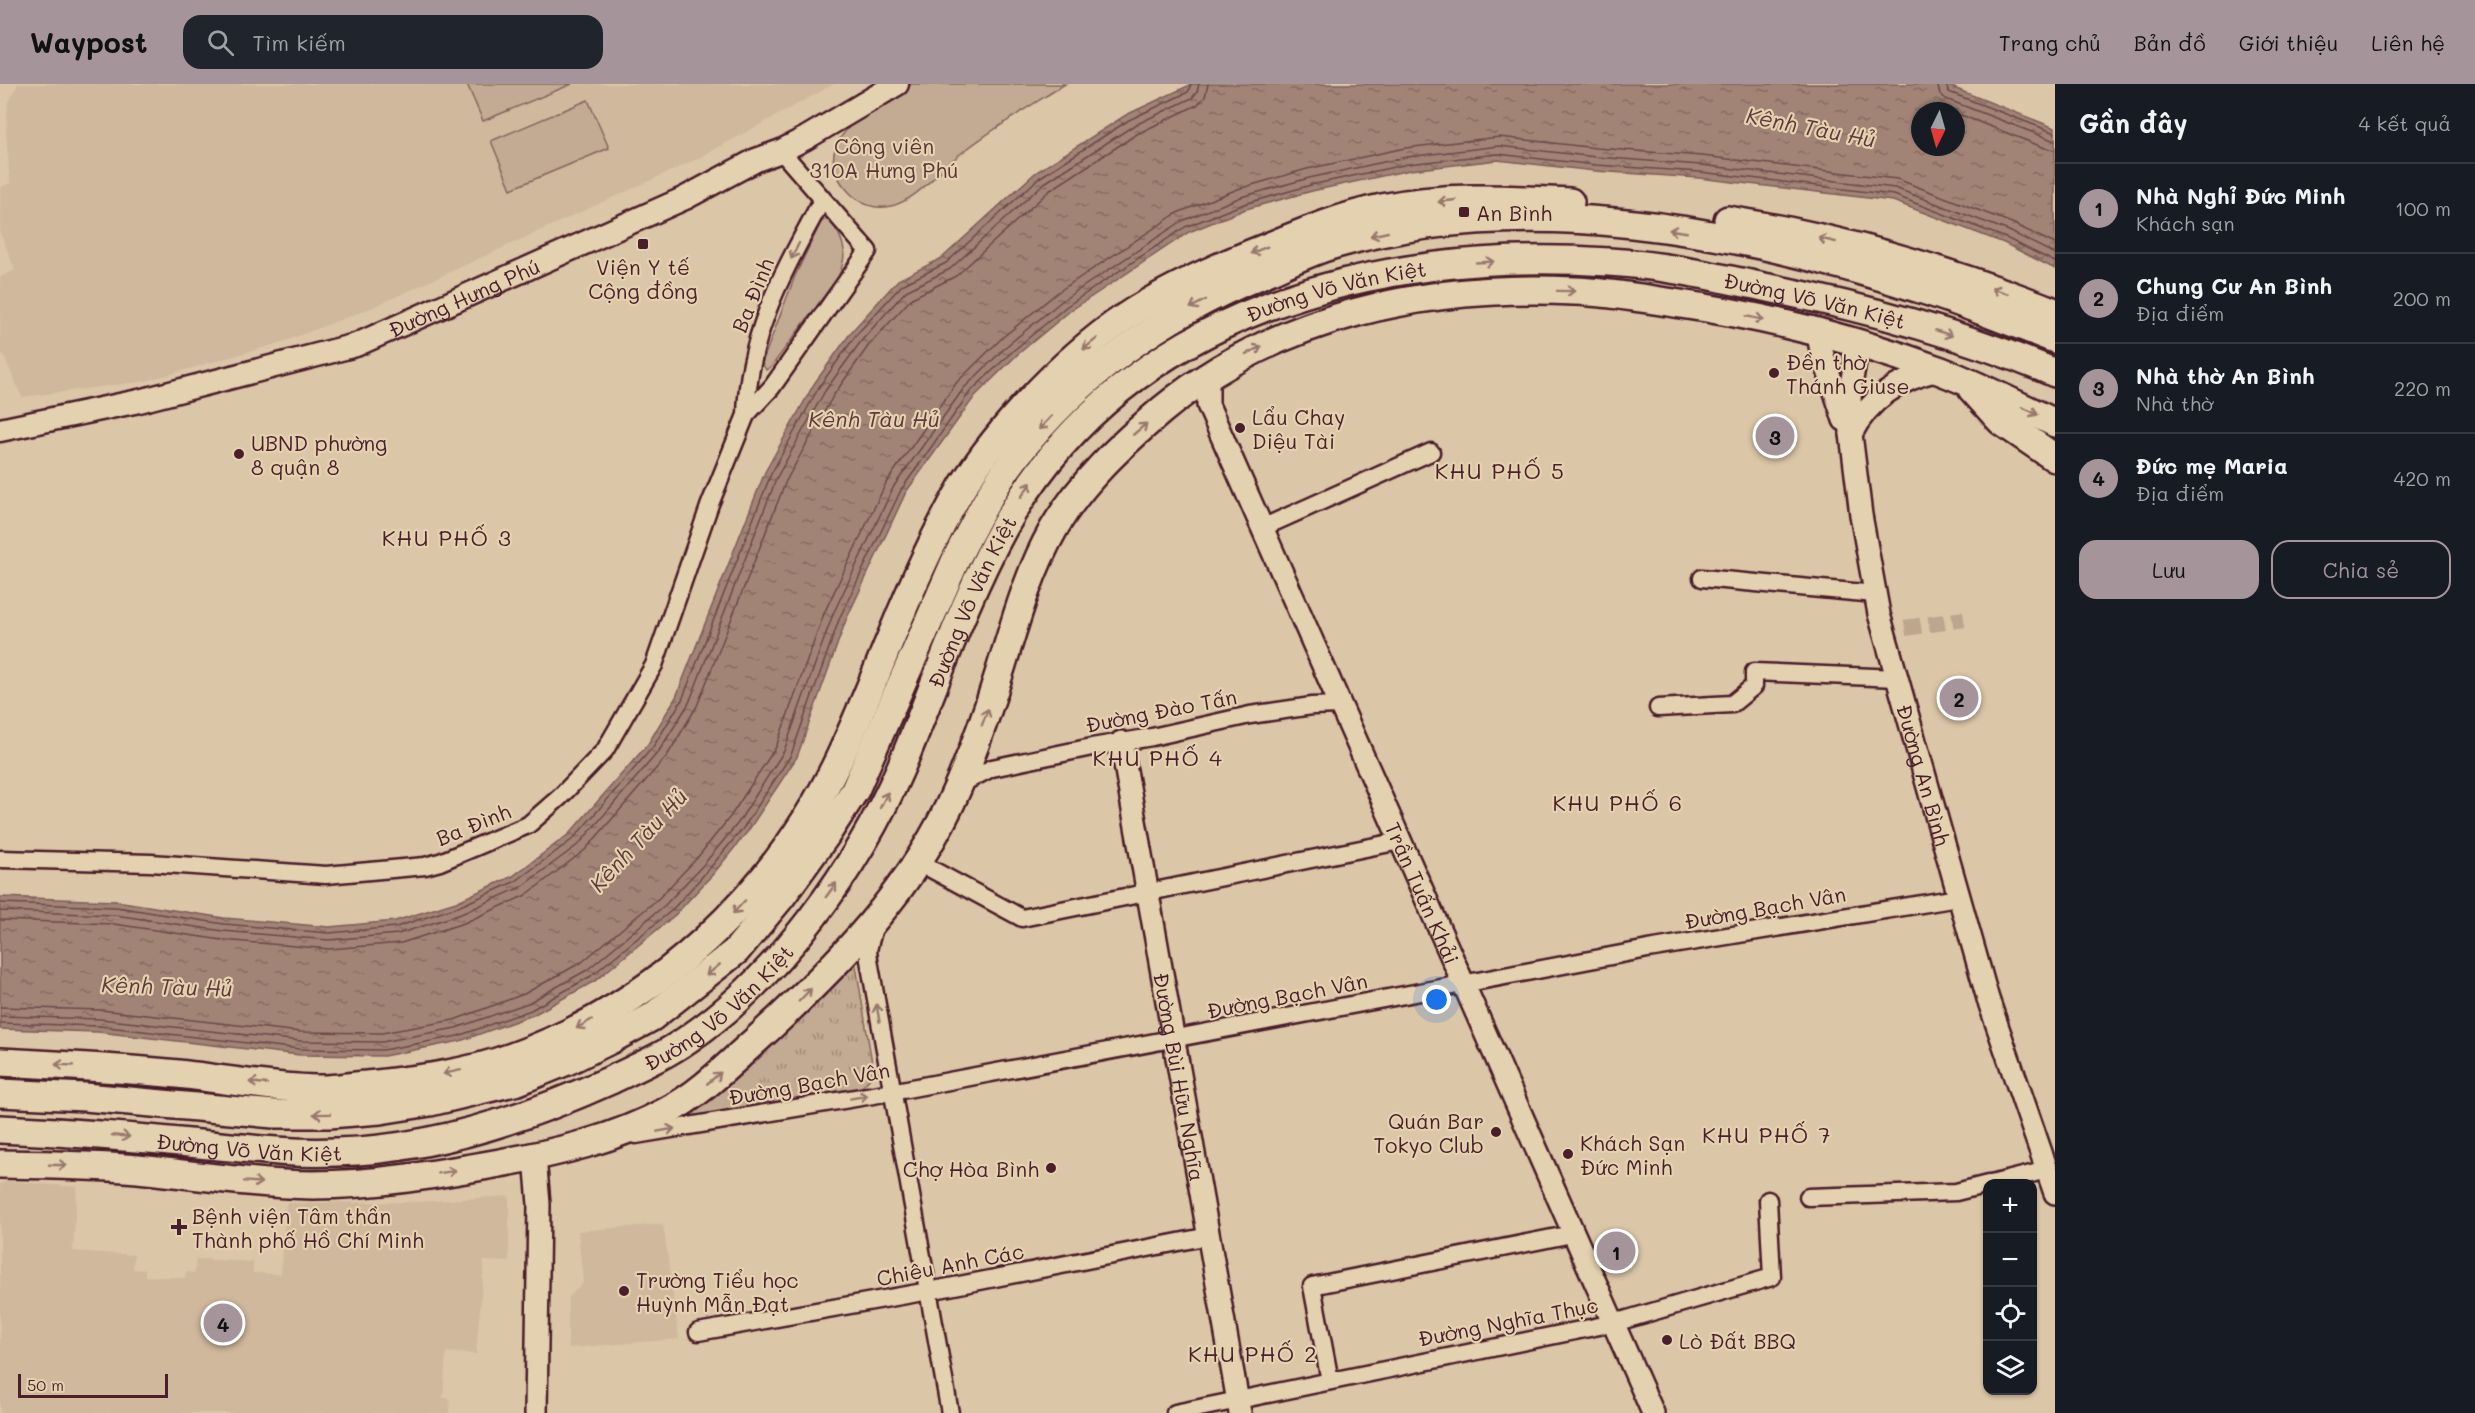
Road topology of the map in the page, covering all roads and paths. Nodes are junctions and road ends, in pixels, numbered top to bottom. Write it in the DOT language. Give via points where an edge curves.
graph roads {
  1 [pos="897,84"];
  2 [pos="781,151"];
  3 [pos="822,200"];
  4 [pos="1881,264"];
  5 [pos="1799,294"];
  6 [pos="1868,310"];
  7 [pos="2055,312"];
  8 [pos="1818,333"];
  9 [pos="2055,339"];
  10 [pos="1858,344"];
  11 [pos="1938,370"];
  12 [pos="2055,373"];
  13 [pos="1966,381"];
  14 [pos="1201,391"];
  15 [pos="746,415"];
  16 [pos="2055,423"];
  17 [pos="0,430"];
  18 [pos="1851,434"];
  19 [pos="1431,452"];
  20 [pos="2055,458"];
  21 [pos="1264,527"];
  22 [pos="1702,578"];
  23 [pos="1875,594"];
  24 [pos="1898,678"];
  25 [pos="1340,705"];
  26 [pos="1658,708"];
  27 [pos="1121,742"];
  28 [pos="974,747"];
  29 [pos="992,768"];
  30 [pos="959,785"];
  31 [pos="1400,841"];
  32 [pos="0,859"];
  33 [pos="918,862"];
  34 [pos="1148,891"];
  35 [pos="1958,898"];
  36 [pos="877,914"];
  37 [pos="1463,986"];
  38 [pos="1174,1039"];
  39 [pos="0,1062"];
  40 [pos="513,1070"];
  41 [pos="0,1092"];
  42 [pos="891,1092"];
  43 [pos="528,1115"];
  44 [pos="0,1130"];
  45 [pos="588,1143"];
  46 [pos="535,1157"];
  47 [pos="0,1164"];
  48 [pos="2047,1170"];
  49 [pos="2010,1179"];
  50 [pos="1983,1185"];
  51 [pos="2055,1193"];
  52 [pos="1808,1197"];
  53 [pos="1768,1200"];
  54 [pos="1572,1234"];
  55 [pos="1209,1236"];
  56 [pos="929,1291"];
  57 [pos="1614,1323"];
  58 [pos="698,1332"];
  59 [pos="1330,1381"];
  60 [pos="1239,1407"];
  61 [pos="536,1413"];
  62 [pos="950,1413"];
  63 [pos="1175,1413"];
  64 [pos="1653,1413"];
  1 -- 2 [label="main road, Đường Hưng Phú"];
  2 -- 3 [label="street"];
  2 -- 17 [label="main road, Đường Hưng Phú" via="356,345 139,401"];
  3 -- 15 [label="street, Ba Đình, one-way" via="768,307 754,347"];
  3 -- 15 [label="street, Ba Đình" via="868,251 772,387"];
  4 -- 6 [label="highway"];
  7 -- 4 [label="highway, Đường Võ Văn Kiệt, one-way" via="1951,274"];
  4 -- 9 [label="highway, Đường Võ Văn Kiệt" via="1922,289"];
  4 -- 40 [label="highway, Đường Võ Văn Kiệt, one-way" via="1638,226 1541,219 1462,221 1334,245 1227,288 1179,314 1086,380 1016,457 957,557 855,790 781,897 736,951 652,1017 567,1061"];
  5 -- 6 [label="highway, Đường Võ Văn Kiệt"];
  5 -- 8 [label="highway" via="1815,312"];
  43 -- 5 [label="highway, Đường Võ Văn Kiệt, one-way" via="656,1059 687,1040 741,998 790,943 858,853 900,768 985,564 1019,500 1074,431 1112,395 1177,349 1236,317 1312,290 1407,270 1480,262 1608,262 1715,276"];
  6 -- 10 [label="highway"];
  6 -- 12 [label="highway, Đường Võ Văn Kiệt, one-way" via="1997,350"];
  8 -- 10 [label="highway, Đường Võ Văn Kiệt"];
  14 -- 8 [label="highway, Đường Võ Văn Kiệt, one-way" via="1262,346 1323,321 1430,296 1480,291 1580,291 1634,297 1754,317"];
  8 -- 18 [label="street"];
  10 -- 11 [label="highway, Đường Võ Văn Kiệt"];
  10 -- 18 [label="street, Đường An Bình" via="1850,391"];
  11 -- 13 [label="highway, Đường Võ Văn Kiệt"];
  11 -- 18 [label="street" via="1891,388 1864,413"];
  13 -- 16 [label="highway, Đường Võ Văn Kiệt, one-way"];
  13 -- 20 [label="highway, Đường Võ Văn Kiệt" via="1991,412"];
  14 -- 21 [label="street, Trần Tuấn Khải"];
  28 -- 14 [label="highway, Đường Võ Văn Kiệt, one-way" via="1030,578 1054,528 1075,496 1133,435"];
  15 -- 32 [label="street, Ba Đình" via="710,504 654,665 605,750 528,825 440,862 326,875 151,863"];
  18 -- 23 [label="street, Đường An Bình"];
  19 -- 21 [label="street"];
  21 -- 25 [label="street, Trần Tuấn Khải"];
  22 -- 23 [label="street"];
  23 -- 24 [label="street, Đường An Bình"];
  24 -- 26 [label="street" via="1754,672 1754,686 1732,704"];
  24 -- 35 [label="street, Đường An Bình"];
  25 -- 27 [label="street, Đường Đào Tấn" via="1250,716"];
  25 -- 31 [label="street, Trần Tuấn Khải"];
  27 -- 29 [label="street, Đường Đào Tấn"];
  27 -- 34 [label="street, Đường Bùi Hữu Nghĩa"];
  28 -- 29 [label="street"];
  28 -- 30 [label="highway, Đường Võ Văn Kiệt"];
  29 -- 30 [label="street, Đường Đào Tấn"];
  30 -- 33 [label="highway, Đường Võ Văn Kiệt"];
  31 -- 34 [label="street"];
  31 -- 37 [label="street, Trần Tuấn Khải"];
  33 -- 34 [label="street" via="1022,918"];
  33 -- 36 [label="highway, Đường Võ Văn Kiệt"];
  34 -- 38 [label="street, Đường Bùi Hữu Nghĩa"];
  35 -- 37 [label="street, Đường Bạch Vân" via="1648,950"];
  35 -- 48 [label="street, Đường An Bình"];
  42 -- 36 [label="street, one-way" via="869,960"];
  45 -- 36 [label="highway, Đường Võ Văn Kiệt, one-way" via="668,1111 712,1081 793,1008"];
  37 -- 38 [label="street, Đường Bạch Vân"];
  37 -- 54 [label="street, Trần Tuấn Khải"];
  38 -- 42 [label="street, Đường Bạch Vân"];
  38 -- 55 [label="street, Đường Bùi Hữu Nghĩa"];
  40 -- 39 [label="highway, Đường Võ Văn Kiệt, one-way" via="319,1090 155,1072"];
  40 -- 41 [label="highway, Đường Võ Văn Kiệt, one-way" via="430,1102 329,1114 274,1114"];
  40 -- 43 [label="highway"];
  45 -- 42 [label="street, Đường Bạch Vân, one-way"];
  42 -- 56 [label="street"];
  44 -- 43 [label="highway, Đường Võ Văn Kiệt, one-way" via="334,1152 392,1148"];
  43 -- 46 [label="highway"];
  45 -- 46 [label="highway, Đường Võ Văn Kiệt"];
  47 -- 46 [label="highway, Đường Võ Văn Kiệt, one-way" via="136,1169 226,1181 322,1185 411,1177"];
  46 -- 61 [label="street" via="540,1204"];
  48 -- 49 [label="street"];
  48 -- 51 [label="street, Đường An Bình"];
  50 -- 52 [label="street" via="1956,1192"];
  53 -- 57 [label="street, Đường Nghĩa Thục" via="1772,1277"];
  54 -- 57 [label="street, Trần Tuấn Khải"];
  54 -- 59 [label="street" via="1312,1286"];
  55 -- 56 [label="street, Chiêu Anh Các"];
  55 -- 60 [label="street, Đường Bùi Hữu Nghĩa"];
  56 -- 58 [label="street, Chiêu Anh Các"];
  56 -- 62 [label="street"];
  57 -- 59 [label="street, Đường Nghĩa Thục"];
  57 -- 64 [label="street, Trần Tuấn Khải"];
  59 -- 60 [label="street, Đường Nghĩa Thục"];
  60 -- 63 [label="street, Đường Nghĩa Thục"];
}
